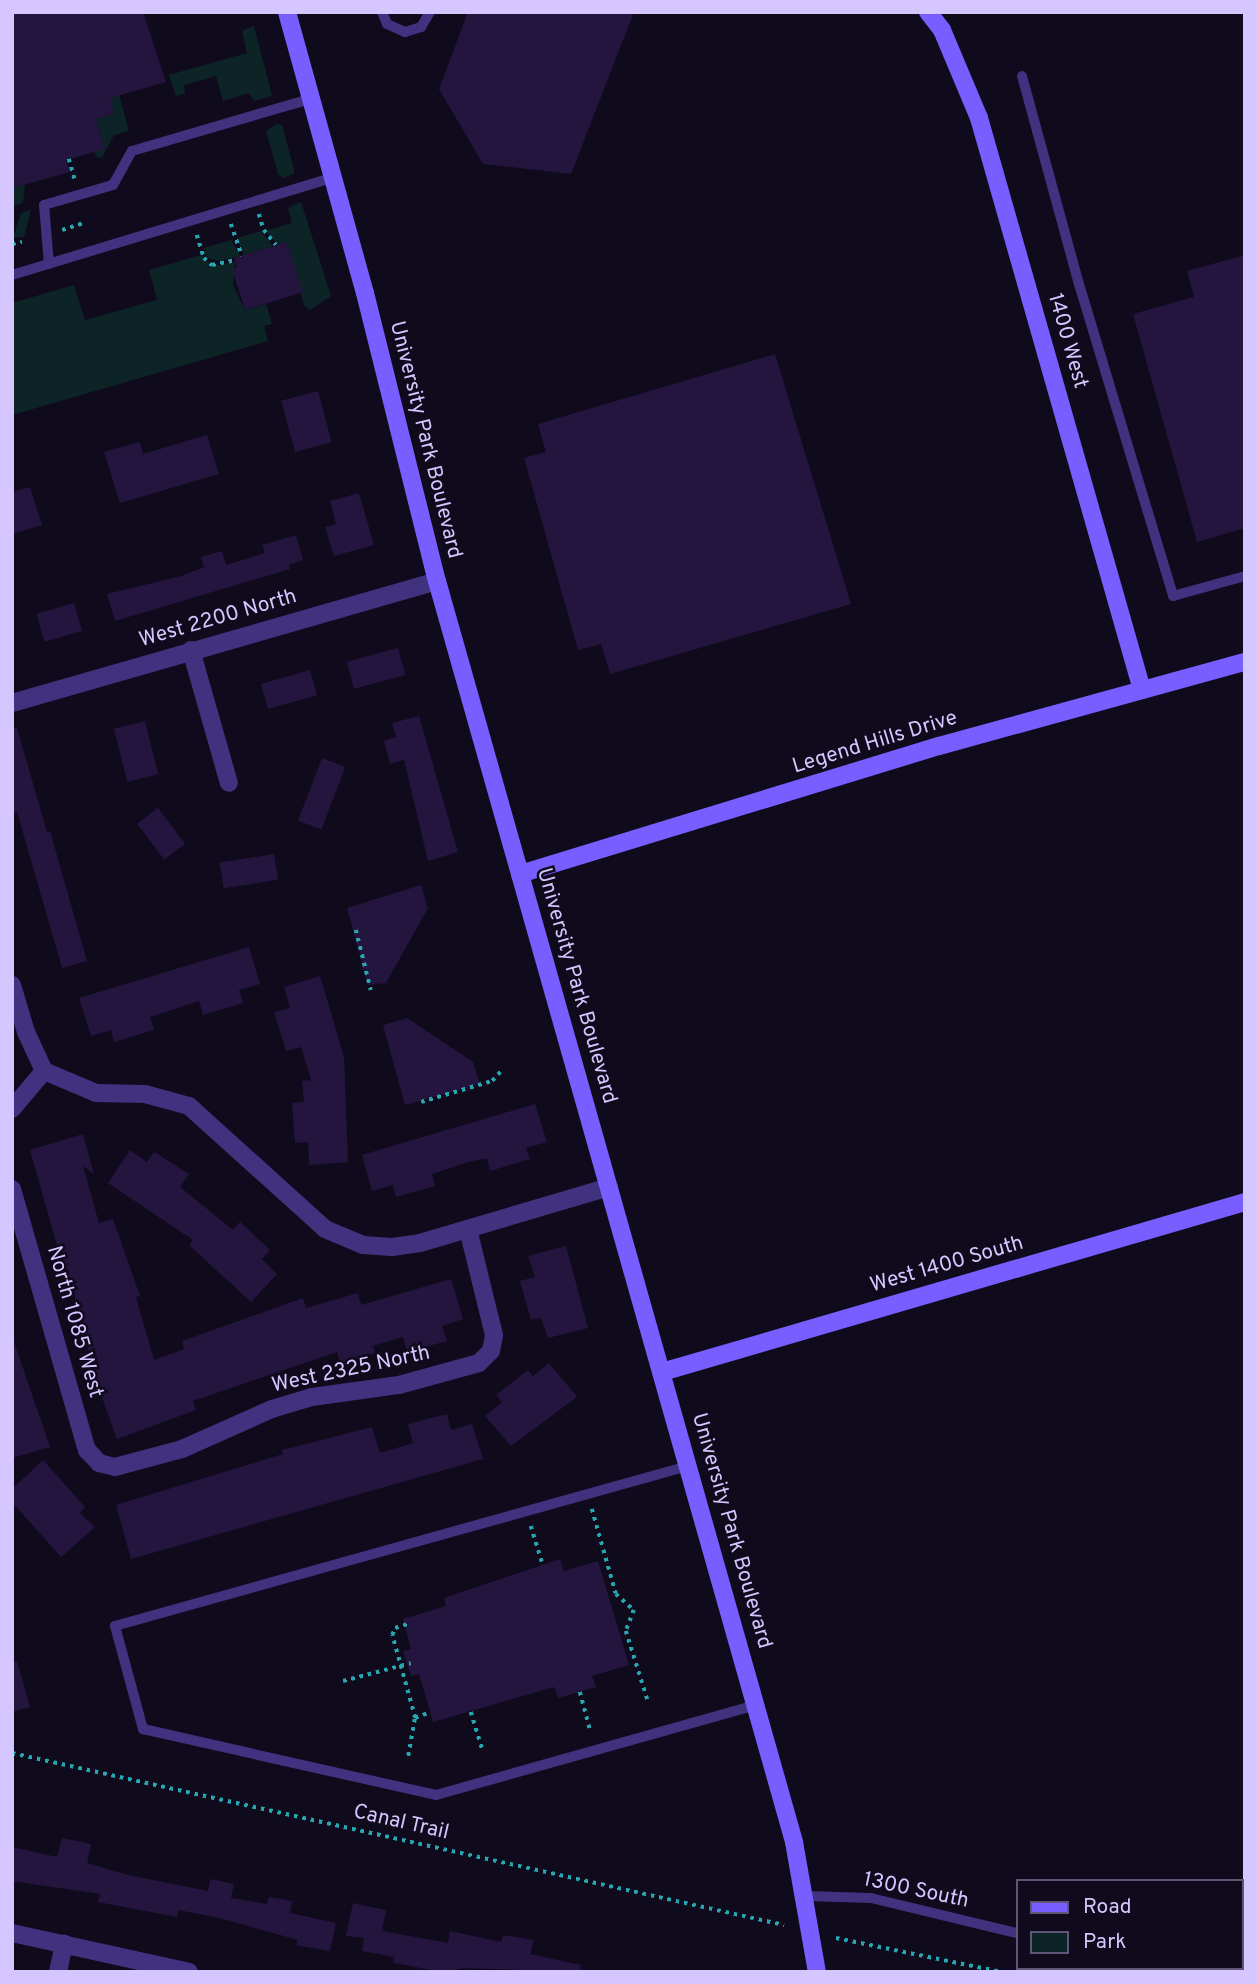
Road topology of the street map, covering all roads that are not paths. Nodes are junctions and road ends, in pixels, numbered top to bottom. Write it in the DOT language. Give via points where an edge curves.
graph roads {
  1 [pos="287,12"];
  2 [pos="382,12"];
  3 [pos="430,12"];
  4 [pos="928,12"];
  5 [pos="1023,76"];
  6 [pos="310,99"];
  7 [pos="332,178"];
  8 [pos="49,264"];
  9 [pos="12,275"];
  10 [pos="1245,576"];
  11 [pos="437,581"];
  12 [pos="191,650"];
  13 [pos="1245,662"];
  14 [pos="1143,690"];
  15 [pos="12,703"];
  16 [pos="229,783"];
  17 [pos="520,874"];
  18 [pos="12,985"];
  19 [pos="44,1071"];
  20 [pos="12,1109"];
  21 [pos="609,1187"];
  22 [pos="12,1189"];
  23 [pos="1245,1202"];
  24 [pos="468,1228"];
  25 [pos="662,1372"];
  26 [pos="99,1463"];
  27 [pos="688,1466"];
  28 [pos="756,1705"];
  29 [pos="806,1896"];
  30 [pos="12,1933"];
  31 [pos="1016,1933"];
  32 [pos="64,1944"];
  33 [pos="58,1972"];
  34 [pos="189,1972"];
  35 [pos="817,1972"];
  1 -- 6 [label="street, University Park Boulevard"];
  2 -- 3 [label="lane" via="387,24 405,32 421,27"];
  4 -- 14 [label="street, 1400 West" via="942,30 979,118"];
  5 -- 10 [label="lane" via="1079,284 1173,596"];
  6 -- 7 [label="street, University Park Boulevard"];
  6 -- 8 [label="lane" via="132,151 113,185 44,205"];
  7 -- 8 [label="lane"];
  7 -- 11 [label="street, University Park Boulevard"];
  8 -- 9 [label="lane"];
  11 -- 12 [label="street, West 2200 North"];
  11 -- 17 [label="street, University Park Boulevard"];
  12 -- 15 [label="street, West 2200 North"];
  12 -- 16 [label="street"];
  13 -- 14 [label="street, Legend Hills Drive"];
  14 -- 17 [label="street, Legend Hills Drive"];
  17 -- 21 [label="street, University Park Boulevard"];
  18 -- 19 [label="street"];
  19 -- 20 [label="street"];
  19 -- 24 [label="street" via="96,1093 145,1094 189,1105 325,1229 343,1240 392,1247"];
  21 -- 24 [label="street"];
  21 -- 25 [label="street, University Park Boulevard"];
  22 -- 26 [label="street, North 1085 West" via="87,1450"];
  23 -- 25 [label="street, West 1400 South"];
  24 -- 26 [label="street, West 2325 North" via="492,1321 491,1351 464,1369 399,1385 312,1397 272,1409 182,1449 127,1466"];
  25 -- 27 [label="street, University Park Boulevard"];
  27 -- 28 [label="street, University Park Boulevard"];
  27 -- 28 [label="lane" via="115,1626 143,1729 436,1795"];
  28 -- 29 [label="street, University Park Boulevard"];
  29 -- 31 [label="lane, 1300 South" via="871,1898"];
  29 -- 35 [label="street, University Park Boulevard"];
  30 -- 32 [label="street"];
  32 -- 33 [label="street"];
  32 -- 34 [label="street"];
}
